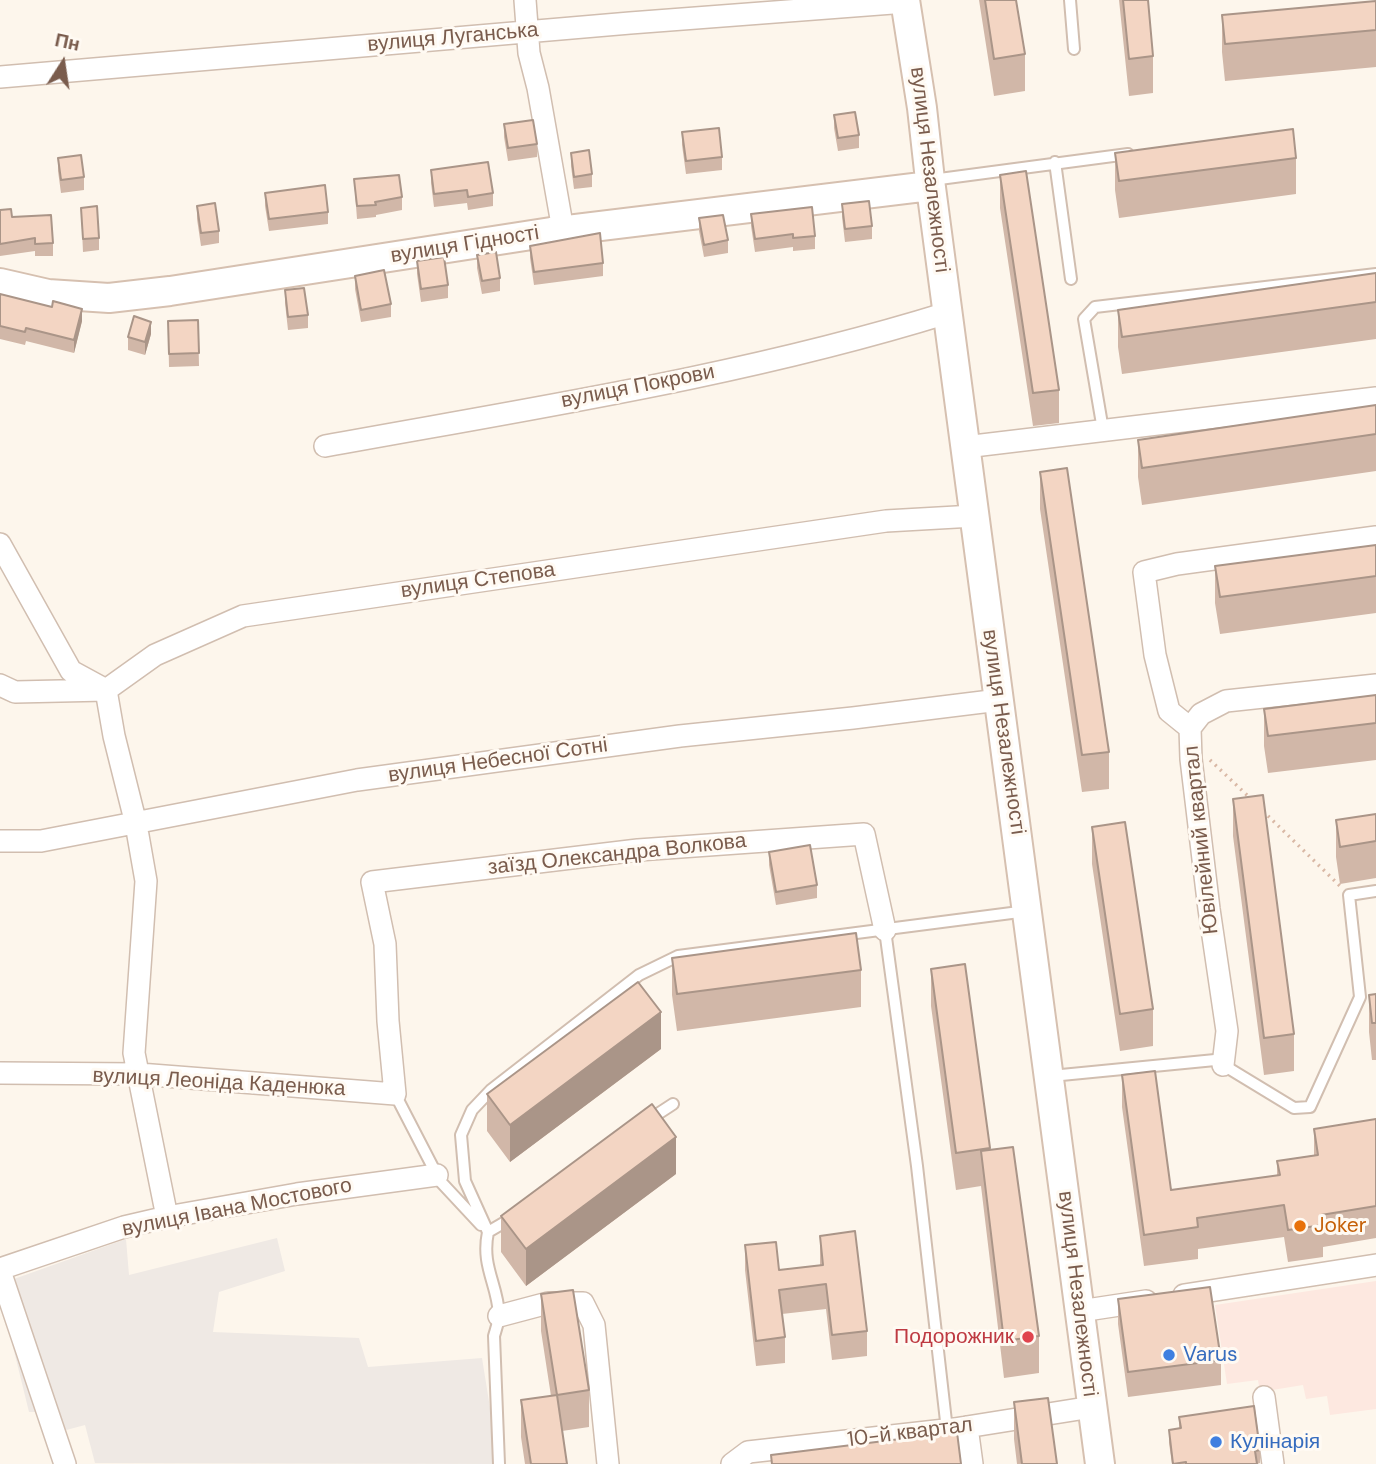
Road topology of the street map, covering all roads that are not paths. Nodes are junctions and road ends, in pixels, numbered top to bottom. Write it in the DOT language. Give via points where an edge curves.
graph roads {
  1 [pos="525,0"];
  2 [pos="1070,0"];
  3 [pos="906,1"];
  4 [pos="527,33"];
  5 [pos="1074,48"];
  6 [pos="0,77"];
  7 [pos="1135,153"];
  8 [pos="1055,162"];
  9 [pos="930,183"];
  10 [pos="563,230"];
  11 [pos="1376,274"];
  12 [pos="1071,279"];
  13 [pos="0,283"];
  14 [pos="947,313"];
  15 [pos="1376,398"];
  16 [pos="1103,430"];
  17 [pos="325,446"];
  18 [pos="965,447"];
  19 [pos="974,516"];
  20 [pos="1376,537"];
  21 [pos="0,544"];
  22 [pos="0,685"];
  23 [pos="1376,685"];
  24 [pos="106,690"];
  25 [pos="999,700"];
  26 [pos="1190,735"];
  27 [pos="136,824"];
  28 [pos="0,841"];
  29 [pos="1376,891"];
  30 [pos="1027,911"];
  31 [pos="885,930"];
  32 [pos="1223,1065"];
  33 [pos="0,1073"];
  34 [pos="139,1074"];
  35 [pos="1048,1077"];
  36 [pos="395,1094"];
  37 [pos="673,1104"];
  38 [pos="633,1130"];
  39 [pos="437,1175"];
  40 [pos="521,1211"];
  41 [pos="167,1217"];
  42 [pos="488,1232"];
  43 [pos="1376,1265"];
  44 [pos="0,1270"];
  45 [pos="1080,1311"];
  46 [pos="499,1315"];
  47 [pos="1264,1397"];
  48 [pos="1092,1407"];
  49 [pos="957,1428"];
  50 [pos="65,1464"];
  51 [pos="499,1464"];
  52 [pos="608,1464"];
  53 [pos="732,1464"];
  54 [pos="972,1464"];
  55 [pos="1100,1464"];
  56 [pos="1273,1464"];
  1 -- 4 [label="street"];
  2 -- 5 [label="lane"];
  3 -- 4 [label="street, вулиця Луганська"];
  3 -- 9 [label="main road, вулиця Незалежності"];
  4 -- 6 [label="street, вулиця Луганська"];
  4 -- 10 [label="street"];
  7 -- 8 [label="lane"];
  8 -- 9 [label="lane"];
  8 -- 12 [label="lane"];
  9 -- 10 [label="main road, вулиця Гідності"];
  9 -- 14 [label="main road, вулиця Незалежності"];
  10 -- 13 [label="main road, вулиця Гідності" via="109,298 48,294"];
  11 -- 16 [label="lane" via="1095,307 1084,319"];
  14 -- 17 [label="street, вулиця Покрови" via="682,381"];
  14 -- 18 [label="main road, вулиця Незалежності"];
  15 -- 16 [label="street"];
  16 -- 18 [label="street"];
  18 -- 19 [label="main road, вулиця Незалежності"];
  19 -- 24 [label="street, вулиця Степова" via="886,521 243,616 155,655"];
  19 -- 25 [label="main road, вулиця Незалежності"];
  20 -- 26 [label="street" via="1144,572 1155,655 1169,711"];
  21 -- 24 [label="street" via="71,671"];
  22 -- 24 [label="street" via="15,692"];
  23 -- 26 [label="street, Ювілейний квартал" via="1226,701 1201,714"];
  24 -- 27 [label="street"];
  25 -- 27 [label="street, вулиця Небесної Сотні" via="680,736 357,780"];
  25 -- 30 [label="main road, вулиця Незалежності"];
  26 -- 32 [label="street, Ювілейний квартал" via="1227,1031"];
  27 -- 28 [label="street, вулиця Небесної Сотні" via="41,841"];
  27 -- 34 [label="street" via="146,881 134,1053"];
  29 -- 32 [label="lane" via="1349,895 1364,996 1310,1107 1294,1108"];
  30 -- 31 [label="lane"];
  30 -- 35 [label="main road, вулиця Незалежності"];
  31 -- 36 [label="street, заїзд Олександра Волкова" via="864,834 638,850 372,882 385,944"];
  31 -- 42 [label="lane" via="678,956 639,975 491,1090 472,1110 461,1135 465,1181"];
  31 -- 49 [label="lane"];
  32 -- 35 [label="lane" via="1215,1060"];
  33 -- 34 [label="street, вулиця Леоніда Каденюка"];
  34 -- 36 [label="street, вулиця Леоніда Каденюка"];
  34 -- 41 [label="street"];
  35 -- 45 [label="main road, вулиця Незалежності"];
  36 -- 39 [label="lane"];
  37 -- 38 [label="lane"];
  39 -- 41 [label="street, вулиця Івана Мостового"];
  39 -- 42 [label="lane"];
  40 -- 42 [label="lane"];
  41 -- 44 [label="street, вулиця Івана Мостового"];
  42 -- 46 [label="lane" via="487,1271"];
  43 -- 45 [label="street"];
  44 -- 50 [label="street, вулиця Івана Мостового"];
  45 -- 48 [label="main road, вулиця Незалежності"];
  46 -- 51 [label="lane" via="494,1336"];
  46 -- 52 [label="street" via="548,1303 583,1303 594,1325"];
  47 -- 56 [label="street"];
  48 -- 49 [label="street, 10-й квартал"];
  48 -- 55 [label="main road, вулиця Незалежності"];
  49 -- 53 [label="street, 10-й квартал" via="748,1452"];
  49 -- 54 [label="street"];
}
